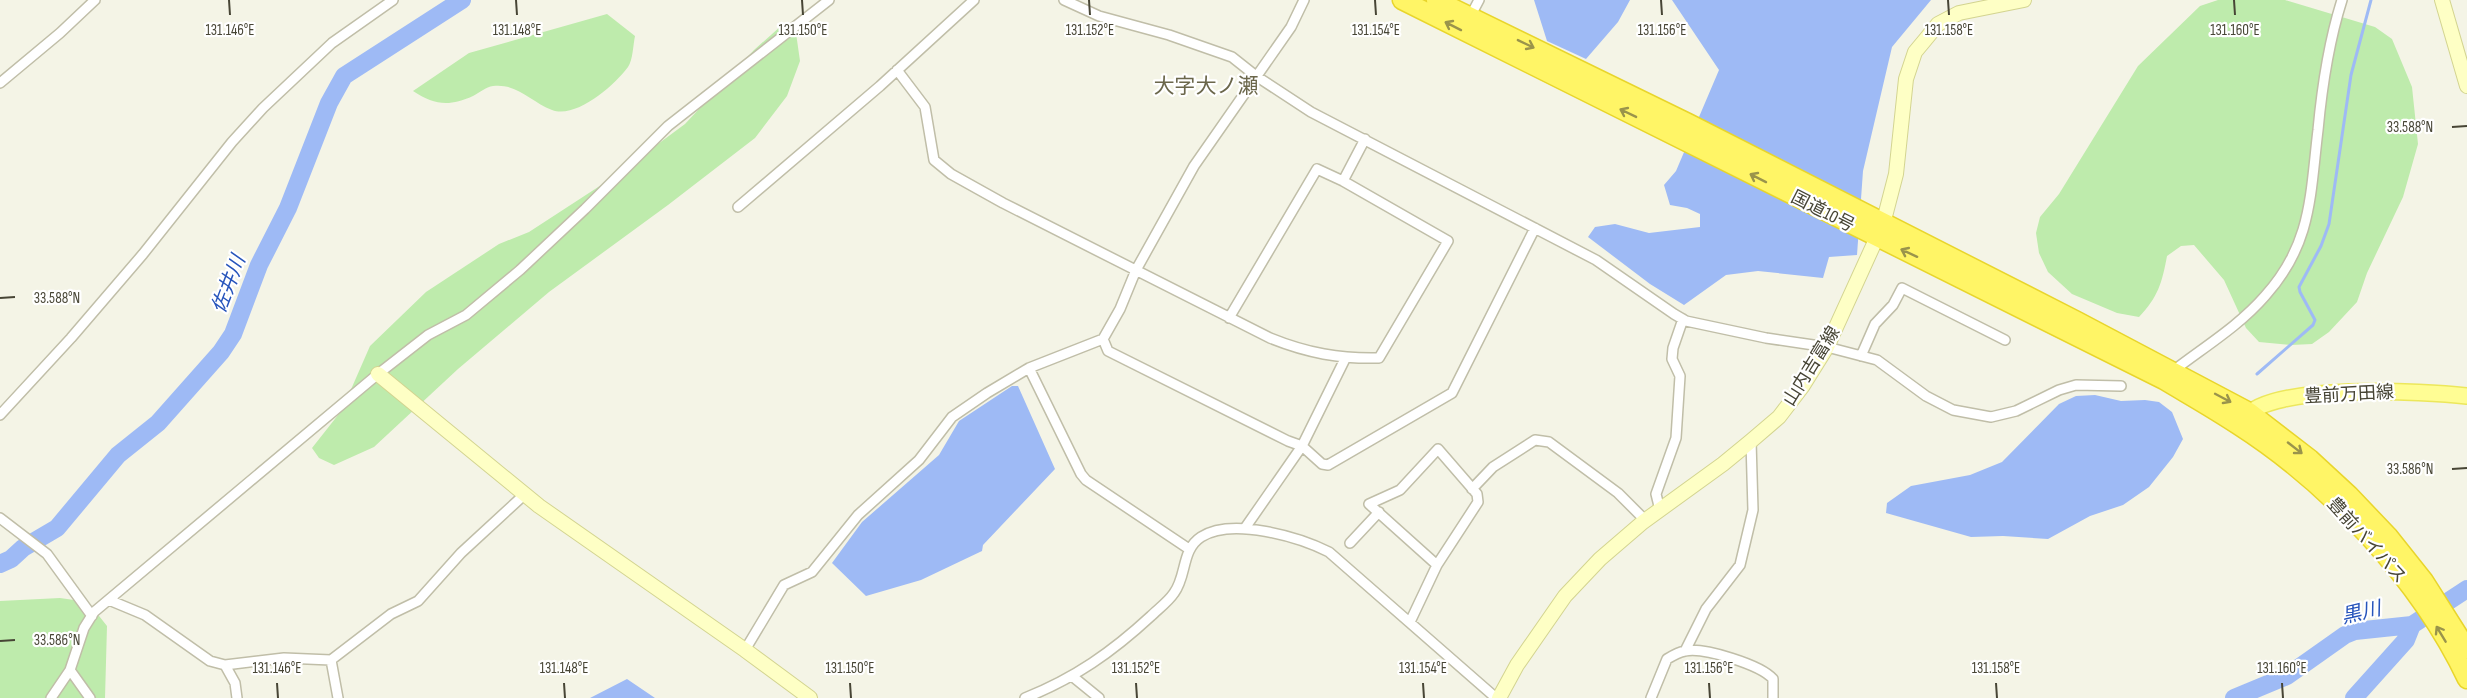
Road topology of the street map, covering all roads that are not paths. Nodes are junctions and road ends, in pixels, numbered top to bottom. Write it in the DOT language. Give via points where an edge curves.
graph roads {
  1 [pos="95,0"];
  2 [pos="393,0"];
  3 [pos="829,0"];
  4 [pos="974,0"];
  5 [pos="1065,0"];
  6 [pos="1304,0"];
  7 [pos="1402,0"];
  8 [pos="1436,0"];
  9 [pos="1479,0"];
  10 [pos="2024,0"];
  11 [pos="2342,0"];
  12 [pos="2442,0"];
  13 [pos="1470,17"];
  14 [pos="897,70"];
  15 [pos="1256,76"];
  16 [pos="0,83"];
  17 [pos="2467,86"];
  18 [pos="1684,131"];
  19 [pos="1365,139"];
  20 [pos="1343,181"];
  21 [pos="738,207"];
  22 [pos="1535,228"];
  23 [pos="1875,228"];
  24 [pos="1136,270"];
  25 [pos="1229,318"];
  26 [pos="1683,319"];
  27 [pos="1103,339"];
  28 [pos="2005,340"];
  29 [pos="1827,347"];
  30 [pos="1861,356"];
  31 [pos="1345,358"];
  32 [pos="1029,368"];
  33 [pos="2173,371"];
  34 [pos="378,374"];
  35 [pos="2121,386"];
  36 [pos="2467,396"];
  37 [pos="0,415"];
  38 [pos="2244,419"];
  39 [pos="1751,441"];
  40 [pos="1302,446"];
  41 [pos="1472,489"];
  42 [pos="525,494"];
  43 [pos="1660,510"];
  44 [pos="1379,512"];
  45 [pos="0,518"];
  46 [pos="1645,520"];
  47 [pos="1245,528"];
  48 [pos="1350,543"];
  49 [pos="1189,549"];
  50 [pos="1437,565"];
  51 [pos="2418,586"];
  52 [pos="109,600"];
  53 [pos="92,616"];
  54 [pos="1410,622"];
  55 [pos="2467,649"];
  56 [pos="745,650"];
  57 [pos="1685,651"];
  58 [pos="331,660"];
  59 [pos="225,665"];
  60 [pos="70,670"];
  61 [pos="1072,676"];
  62 [pos="2467,679"];
  63 [pos="51,698"];
  64 [pos="90,698"];
  65 [pos="237,698"];
  66 [pos="338,698"];
  67 [pos="810,698"];
  68 [pos="1025,698"];
  69 [pos="1099,698"];
  70 [pos="1498,698"];
  71 [pos="1651,698"];
  72 [pos="1773,698"];
  1 -- 16 [label="street"];
  2 -- 37 [label="street" via="340,36 263,108 92,313"];
  3 -- 34 [label="street" via="668,126 585,209 466,315 428,335"];
  4 -- 14 [label="street"];
  5 -- 15 [label="street" via="1099,16 1232,57"];
  6 -- 15 [label="street" via="1291,27"];
  18 -- 7 [label="highway, 国道10号, one-way"];
  8 -- 13 [label="highway, 国道10号"];
  9 -- 13 [label="street"];
  10 -- 23 [label="main road, 山内吉富線" via="1959,13 1938,24 1915,52 1906,79 1896,174"];
  11 -- 33 [label="street" via="2322,96 2311,200 2300,243 2266,296"];
  12 -- 17 [label="main road"];
  13 -- 18 [label="highway, 国道10号, one-way"];
  14 -- 21 [label="street"];
  14 -- 24 [label="street" via="925,107 934,160 940,167"];
  15 -- 19 [label="street" via="1311,112"];
  15 -- 24 [label="street" via="1194,166"];
  18 -- 23 [label="highway, 国道10号"];
  19 -- 20 [label="street"];
  19 -- 22 [label="street"];
  20 -- 25 [label="street" via="1317,169"];
  20 -- 31 [label="street" via="1448,241 1378,358"];
  22 -- 26 [label="street" via="1596,260"];
  22 -- 40 [label="street" via="1452,393 1329,465 1322,465"];
  23 -- 29 [label="main road, 山内吉富線"];
  23 -- 33 [label="highway, 国道10号"];
  38 -- 23 [label="highway, 国道10号, one-way"];
  24 -- 25 [label="street"];
  24 -- 27 [label="street"];
  25 -- 31 [label="street" via="1279,342"];
  26 -- 29 [label="street" via="1766,339"];
  26 -- 43 [label="street" via="1672,359 1680,376 1676,438 1656,494"];
  27 -- 32 [label="street"];
  27 -- 40 [label="street" via="1108,351"];
  28 -- 30 [label="street" via="1902,288 1875,324"];
  29 -- 30 [label="street"];
  29 -- 39 [label="main road, 山内吉富線" via="1779,417"];
  30 -- 35 [label="street" via="1877,360 1926,396 1953,410 1991,417 2016,411 2076,385"];
  31 -- 40 [label="street"];
  32 -- 49 [label="street" via="1086,480"];
  32 -- 56 [label="street" via="952,417 919,460 858,515 812,572 784,585"];
  33 -- 38 [label="highway, 国道10号, one-way"];
  34 -- 42 [label="main road"];
  34 -- 52 [label="street"];
  36 -- 38 [label="main road, 豊前万田線" via="2366,391 2307,395 2281,400"];
  38 -- 51 [label="highway, 豊前バイパス" via="2310,459 2349,495 2389,537"];
  39 -- 43 [label="main road, 山内吉富線"];
  39 -- 57 [label="street" via="1753,510 1740,565 1706,609"];
  40 -- 47 [label="street"];
  41 -- 44 [label="street" via="1438,449 1400,490 1369,504"];
  41 -- 46 [label="street" via="1493,467 1535,440 1548,442 1618,493"];
  41 -- 50 [label="street" via="1478,502"];
  42 -- 56 [label="main road"];
  42 -- 58 [label="street" via="418,601 391,614"];
  43 -- 46 [label="main road, 山内吉富線"];
  44 -- 48 [label="street"];
  44 -- 50 [label="street"];
  45 -- 53 [label="street" via="47,554"];
  46 -- 70 [label="main road, 山内吉富線" via="1565,596"];
  47 -- 49 [label="street" via="1201,537"];
  47 -- 54 [label="street" via="1310,542 1329,552"];
  49 -- 61 [label="street" via="1175,592 1106,655"];
  50 -- 54 [label="street"];
  51 -- 55 [label="highway, 豊前バイパス"];
  62 -- 51 [label="highway, 豊前バイパス, one-way"];
  52 -- 53 [label="street"];
  52 -- 59 [label="street" via="145,615 210,661"];
  53 -- 60 [label="street"];
  54 -- 70 [label="street"];
  56 -- 67 [label="main road"];
  57 -- 71 [label="street" via="1667,659"];
  57 -- 72 [label="street" via="1721,655 1766,671 1773,679"];
  58 -- 59 [label="street" via="284,658"];
  58 -- 66 [label="street"];
  59 -- 65 [label="street" via="235,683"];
  60 -- 63 [label="street"];
  60 -- 64 [label="street"];
  61 -- 68 [label="street"];
  61 -- 69 [label="street"];
}
